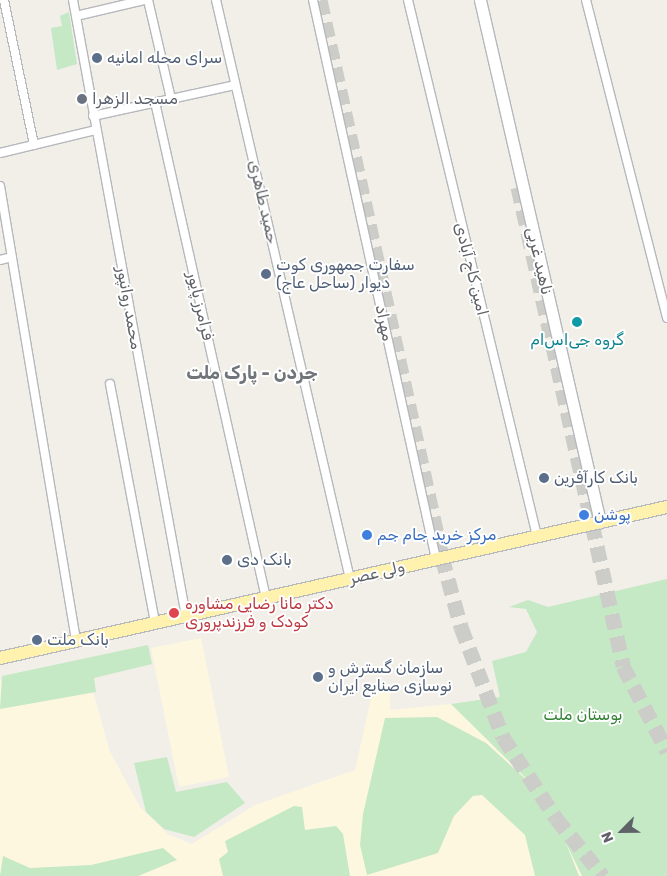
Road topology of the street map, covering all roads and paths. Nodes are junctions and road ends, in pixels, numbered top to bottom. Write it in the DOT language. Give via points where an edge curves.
graph roads {
  1 [pos="4,0"];
  2 [pos="73,0"];
  3 [pos="146,0"];
  4 [pos="216,0"];
  5 [pos="313,0"];
  6 [pos="408,0"];
  7 [pos="480,0"];
  8 [pos="586,0"];
  9 [pos="76,16"];
  10 [pos="235,85"];
  11 [pos="171,99"];
  12 [pos="155,102"];
  13 [pos="93,116"];
  14 [pos="96,130"];
  15 [pos="34,145"];
  16 [pos="0,153"];
  17 [pos="0,186"];
  18 [pos="12,258"];
  19 [pos="0,260"];
  20 [pos="667,318"];
  21 [pos="110,384"];
  22 [pos="667,507"];
  23 [pos="600,522"];
  24 [pos="538,536"];
  25 [pos="436,559"];
  26 [pos="350,579"];
  27 [pos="266,598"];
  28 [pos="186,616"];
  29 [pos="155,623"];
  30 [pos="76,640"];
  31 [pos="0,658"];
  1 -- 15 [label="street"];
  2 -- 9 [label="street, محمد روانپور"];
  3 -- 9 [label="street"];
  3 -- 11 [label="street"];
  4 -- 10 [label="street, حمید طاهری"];
  5 -- 25 [label="street, مهراد"];
  6 -- 24 [label="street, امین کاج آبادی"];
  7 -- 23 [label="main road, ناهید غربی"];
  8 -- 20 [label="street"];
  9 -- 13 [label="street, محمد روانپور"];
  10 -- 11 [label="street"];
  10 -- 26 [label="street, حمید طاهری"];
  11 -- 12 [label="street"];
  12 -- 13 [label="street"];
  12 -- 27 [label="street, فرامرز پایور"];
  13 -- 14 [label="street, محمد روانپور"];
  14 -- 15 [label="street"];
  14 -- 28 [label="street, محمد روانپور"];
  15 -- 16 [label="street"];
  17 -- 18 [label="street"];
  18 -- 19 [label="street"];
  18 -- 30 [label="street"];
  21 -- 29 [label="street"];
  22 -- 23 [label="main road, ولی عصر"];
  23 -- 24 [label="main road, ولی عصر"];
  24 -- 25 [label="main road, ولی عصر"];
  25 -- 26 [label="main road, ولی عصر"];
  26 -- 27 [label="main road, ولی عصر"];
  27 -- 28 [label="main road, ولی عصر"];
  28 -- 29 [label="main road, ولی عصر"];
  29 -- 30 [label="main road, ولی عصر"];
  30 -- 31 [label="main road, ولی عصر"];
}
